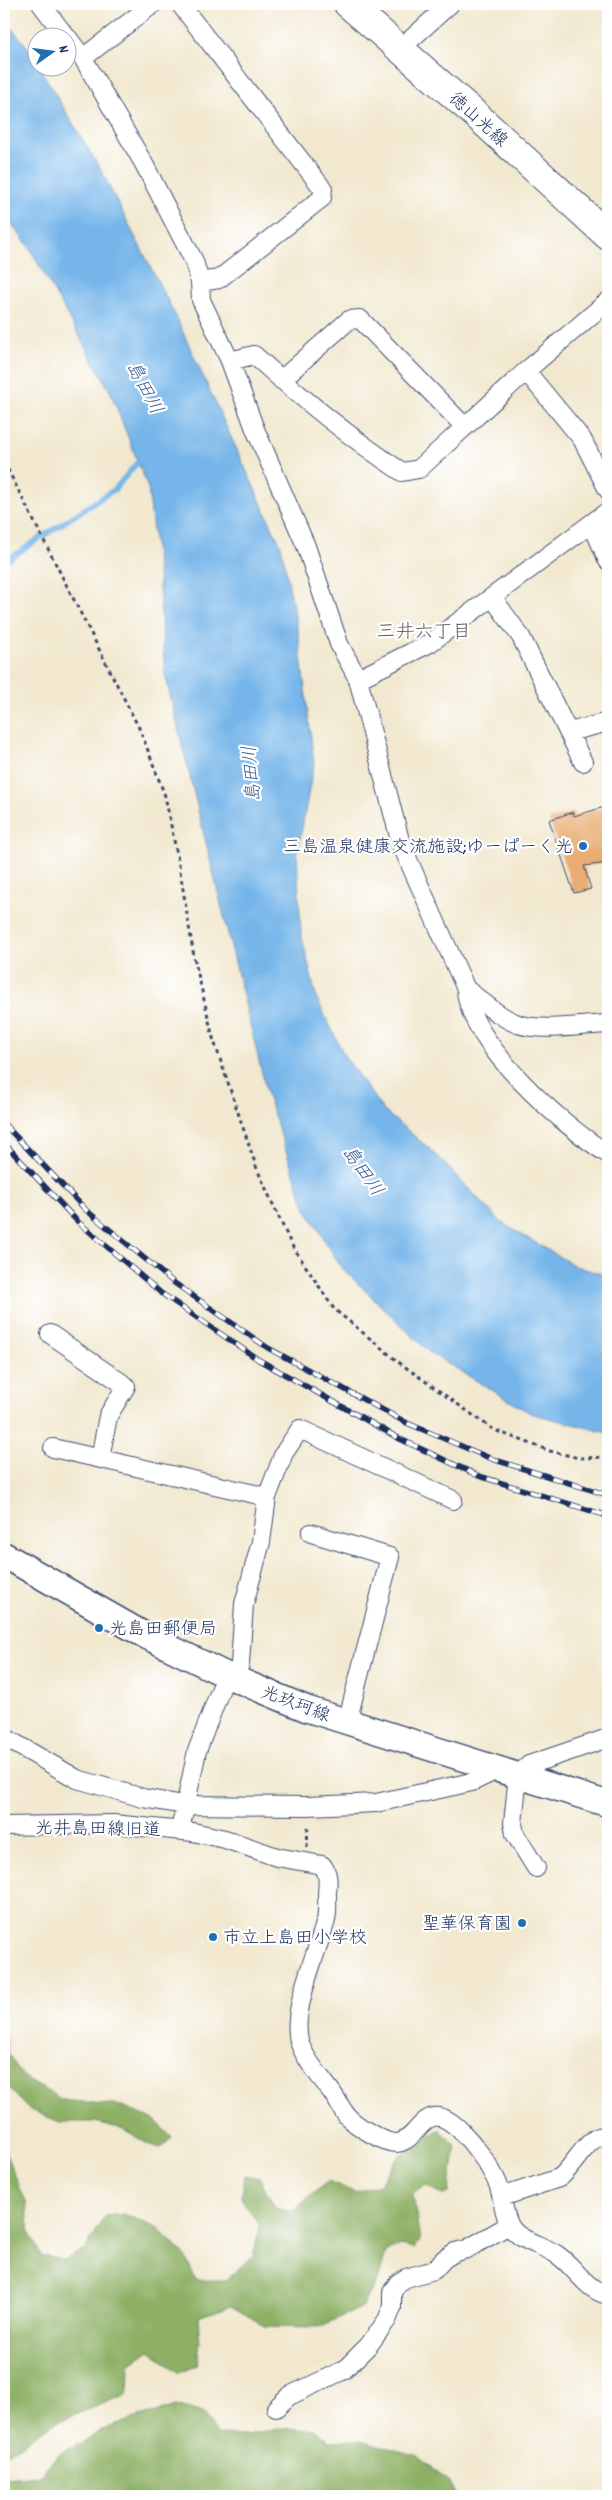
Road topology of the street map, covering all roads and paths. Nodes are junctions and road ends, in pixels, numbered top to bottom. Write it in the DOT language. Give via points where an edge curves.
graph roads {
  1 [pos="41,4"];
  2 [pos="153,4"];
  3 [pos="180,4"];
  4 [pos="348,4"];
  5 [pos="450,4"];
  6 [pos="59,28"];
  7 [pos="400,49"];
  8 [pos="78,52"];
  9 [pos="83,58"];
  10 [pos="608,236"];
  11 [pos="200,282"];
  12 [pos="608,301"];
  13 [pos="230,361"];
  14 [pos="526,371"];
  15 [pos="281,380"];
  16 [pos="465,427"];
  17 [pos="4,462"];
  18 [pos="608,490"];
  19 [pos="608,511"];
  20 [pos="592,524"];
  21 [pos="608,561"];
  22 [pos="493,598"];
  23 [pos="358,679"];
  24 [pos="608,722"];
  25 [pos="568,732"];
  26 [pos="583,762"];
  27 [pos="466,989"];
  28 [pos="608,1024"];
  29 [pos="608,1154"];
  30 [pos="50,1334"];
  31 [pos="53,1448"];
  32 [pos="608,1458"];
  33 [pos="100,1459"];
  34 [pos="267,1497"];
  35 [pos="453,1500"];
  36 [pos="311,1533"];
  37 [pos="4,1555"];
  38 [pos="230,1677"];
  39 [pos="347,1722"];
  40 [pos="4,1737"];
  41 [pos="608,1738"];
  42 [pos="508,1772"];
  43 [pos="608,1804"];
  44 [pos="184,1806"];
  45 [pos="308,1806"];
  46 [pos="4,1826"];
  47 [pos="180,1830"];
  48 [pos="306,1862"];
  49 [pos="536,1868"];
  50 [pos="608,2138"];
  51 [pos="502,2197"];
  52 [pos="509,2225"];
  53 [pos="608,2295"];
  54 [pos="276,2408"];
  1 -- 6 [label="street"];
  2 -- 9 [label="street"];
  3 -- 11 [label="street" via="323,189 322,198 219,278"];
  4 -- 7 [label="main road, 徳山光線"];
  5 -- 7 [label="street"];
  7 -- 10 [label="main road, 徳山光線"];
  8 -- 9 [label="street"];
  9 -- 11 [label="street" via="144,164 194,261"];
  11 -- 13 [label="street" via="201,300"];
  12 -- 14 [label="street"];
  13 -- 15 [label="street" via="254,355"];
  13 -- 23 [label="street" via="255,429 306,546 339,644"];
  14 -- 16 [label="street"];
  14 -- 18 [label="street" via="582,438"];
  15 -- 16 [label="street" via="362,445 402,472 419,469"];
  15 -- 16 [label="street" via="349,320 360,320"];
  17 -- 32 [label="path" via="142,732 165,796 194,957 213,1038 257,1169 291,1244 334,1308 401,1364 494,1430 580,1458"];
  19 -- 20 [label="street"];
  20 -- 21 [label="street"];
  20 -- 22 [label="street"];
  22 -- 23 [label="street" via="430,643"];
  22 -- 25 [label="street" via="521,637"];
  23 -- 27 [label="street" via="401,844"];
  24 -- 25 [label="street"];
  25 -- 26 [label="street"];
  27 -- 28 [label="street" via="519,1024"];
  27 -- 29 [label="street" via="467,1003 483,1033 516,1076 583,1138"];
  30 -- 33 [label="street" via="126,1386 108,1416"];
  31 -- 33 [label="street"];
  33 -- 34 [label="street"];
  34 -- 35 [label="street, 光井島田線旧道" via="284,1453 300,1429"];
  34 -- 38 [label="street, 光井島田線旧道" via="261,1542 244,1604 240,1664"];
  36 -- 39 [label="street" via="390,1557"];
  37 -- 38 [label="main road, 光玖珂線" via="146,1636"];
  38 -- 39 [label="main road, 光玖珂線"];
  38 -- 44 [label="street, 光井島田線旧道" via="197,1751"];
  39 -- 42 [label="main road, 光玖珂線"];
  40 -- 44 [label="street" via="77,1779"];
  41 -- 42 [label="street"];
  42 -- 43 [label="main road, 光玖珂線"];
  42 -- 45 [label="street" via="413,1797 376,1803"];
  42 -- 49 [label="street" via="515,1834"];
  44 -- 45 [label="street"];
  44 -- 47 [label="street, 光井島田線旧道"];
  45 -- 48 [label="path"];
  46 -- 47 [label="street, 光井島田線旧道" via="113,1824"];
  47 -- 48 [label="street"];
  48 -- 51 [label="street" via="322,1865 328,1872 326,1917 306,1980 297,2030 309,2062 348,2117 379,2139 395,2143 405,2141 421,2123 434,2117 446,2119 490,2168"];
  50 -- 51 [label="street" via="604,2135 593,2140 567,2173"];
  51 -- 52 [label="street"];
  52 -- 53 [label="street" via="515,2233 555,2253 599,2293"];
  52 -- 54 [label="street" via="467,2249 454,2252 434,2270 398,2283 392,2292 392,2308 387,2320 369,2345 344,2370 290,2396"];
}
